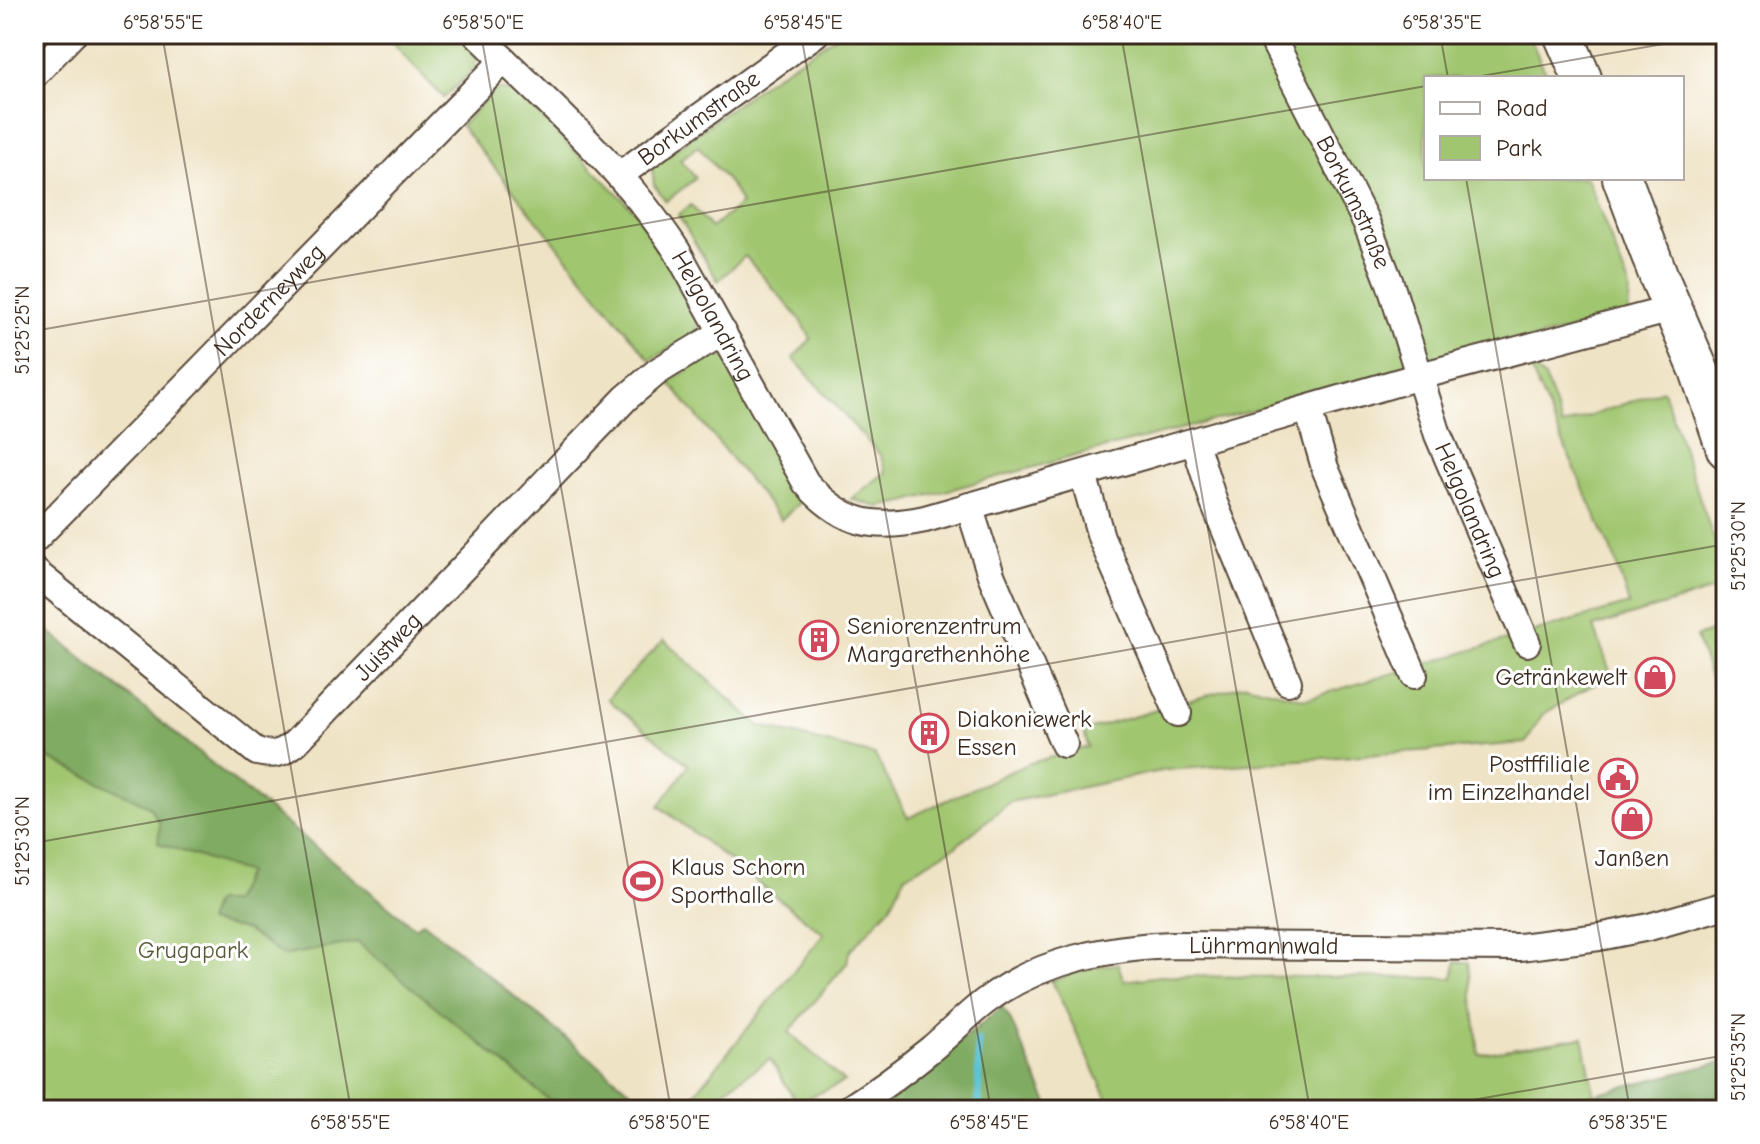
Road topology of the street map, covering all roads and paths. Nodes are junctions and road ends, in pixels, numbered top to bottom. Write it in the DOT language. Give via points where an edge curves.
graph roads {
  1 [pos="73,34"];
  2 [pos="477,34"];
  3 [pos="815,34"];
  4 [pos="1270,34"];
  5 [pos="1563,34"];
  6 [pos="504,60"];
  7 [pos="34,75"];
  8 [pos="1581,76"];
  9 [pos="621,174"];
  10 [pos="1623,180"];
  11 [pos="1672,309"];
  12 [pos="723,332"];
  13 [pos="1420,376"];
  14 [pos="1308,409"];
  15 [pos="1724,438"];
  16 [pos="1195,443"];
  17 [pos="1083,474"];
  18 [pos="969,506"];
  19 [pos="34,540"];
  20 [pos="34,571"];
  21 [pos="1527,643"];
  22 [pos="1414,675"];
  23 [pos="1288,682"];
  24 [pos="1178,713"];
  25 [pos="1064,744"];
  26 [pos="1726,905"];
  27 [pos="847,1110"];
  1 -- 7 [label="street"];
  2 -- 6 [label="street, Helgolandring"];
  3 -- 9 [label="street, Borkumstraße"];
  4 -- 13 [label="street, Borkumstraße" via="1366,222"];
  5 -- 8 [label="street"];
  6 -- 9 [label="street, Helgolandring"];
  6 -- 19 [label="street, Norderneyweg"];
  9 -- 12 [label="street, Helgolandring" via="670,240"];
  10 -- 11 [label="street"];
  11 -- 13 [label="street, Helgolandring"];
  11 -- 15 [label="street"];
  12 -- 18 [label="street, Helgolandring" via="806,483 831,508 852,520 898,525"];
  12 -- 20 [label="street, Juistweg" via="658,371 626,398 282,753 257,752"];
  13 -- 14 [label="street, Helgolandring"];
  13 -- 21 [label="street, Helgolandring" via="1438,435"];
  14 -- 16 [label="street, Helgolandring"];
  14 -- 22 [label="street" via="1325,468"];
  16 -- 17 [label="street, Helgolandring"];
  16 -- 23 [label="street" via="1214,503"];
  17 -- 18 [label="street, Helgolandring"];
  17 -- 24 [label="street" via="1101,537"];
  18 -- 25 [label="street" via="991,575"];
  26 -- 27 [label="street, Lührmannwald" via="1599,937 1520,947 1172,945 1090,954 1022,979 988,999 880,1090"];
}
